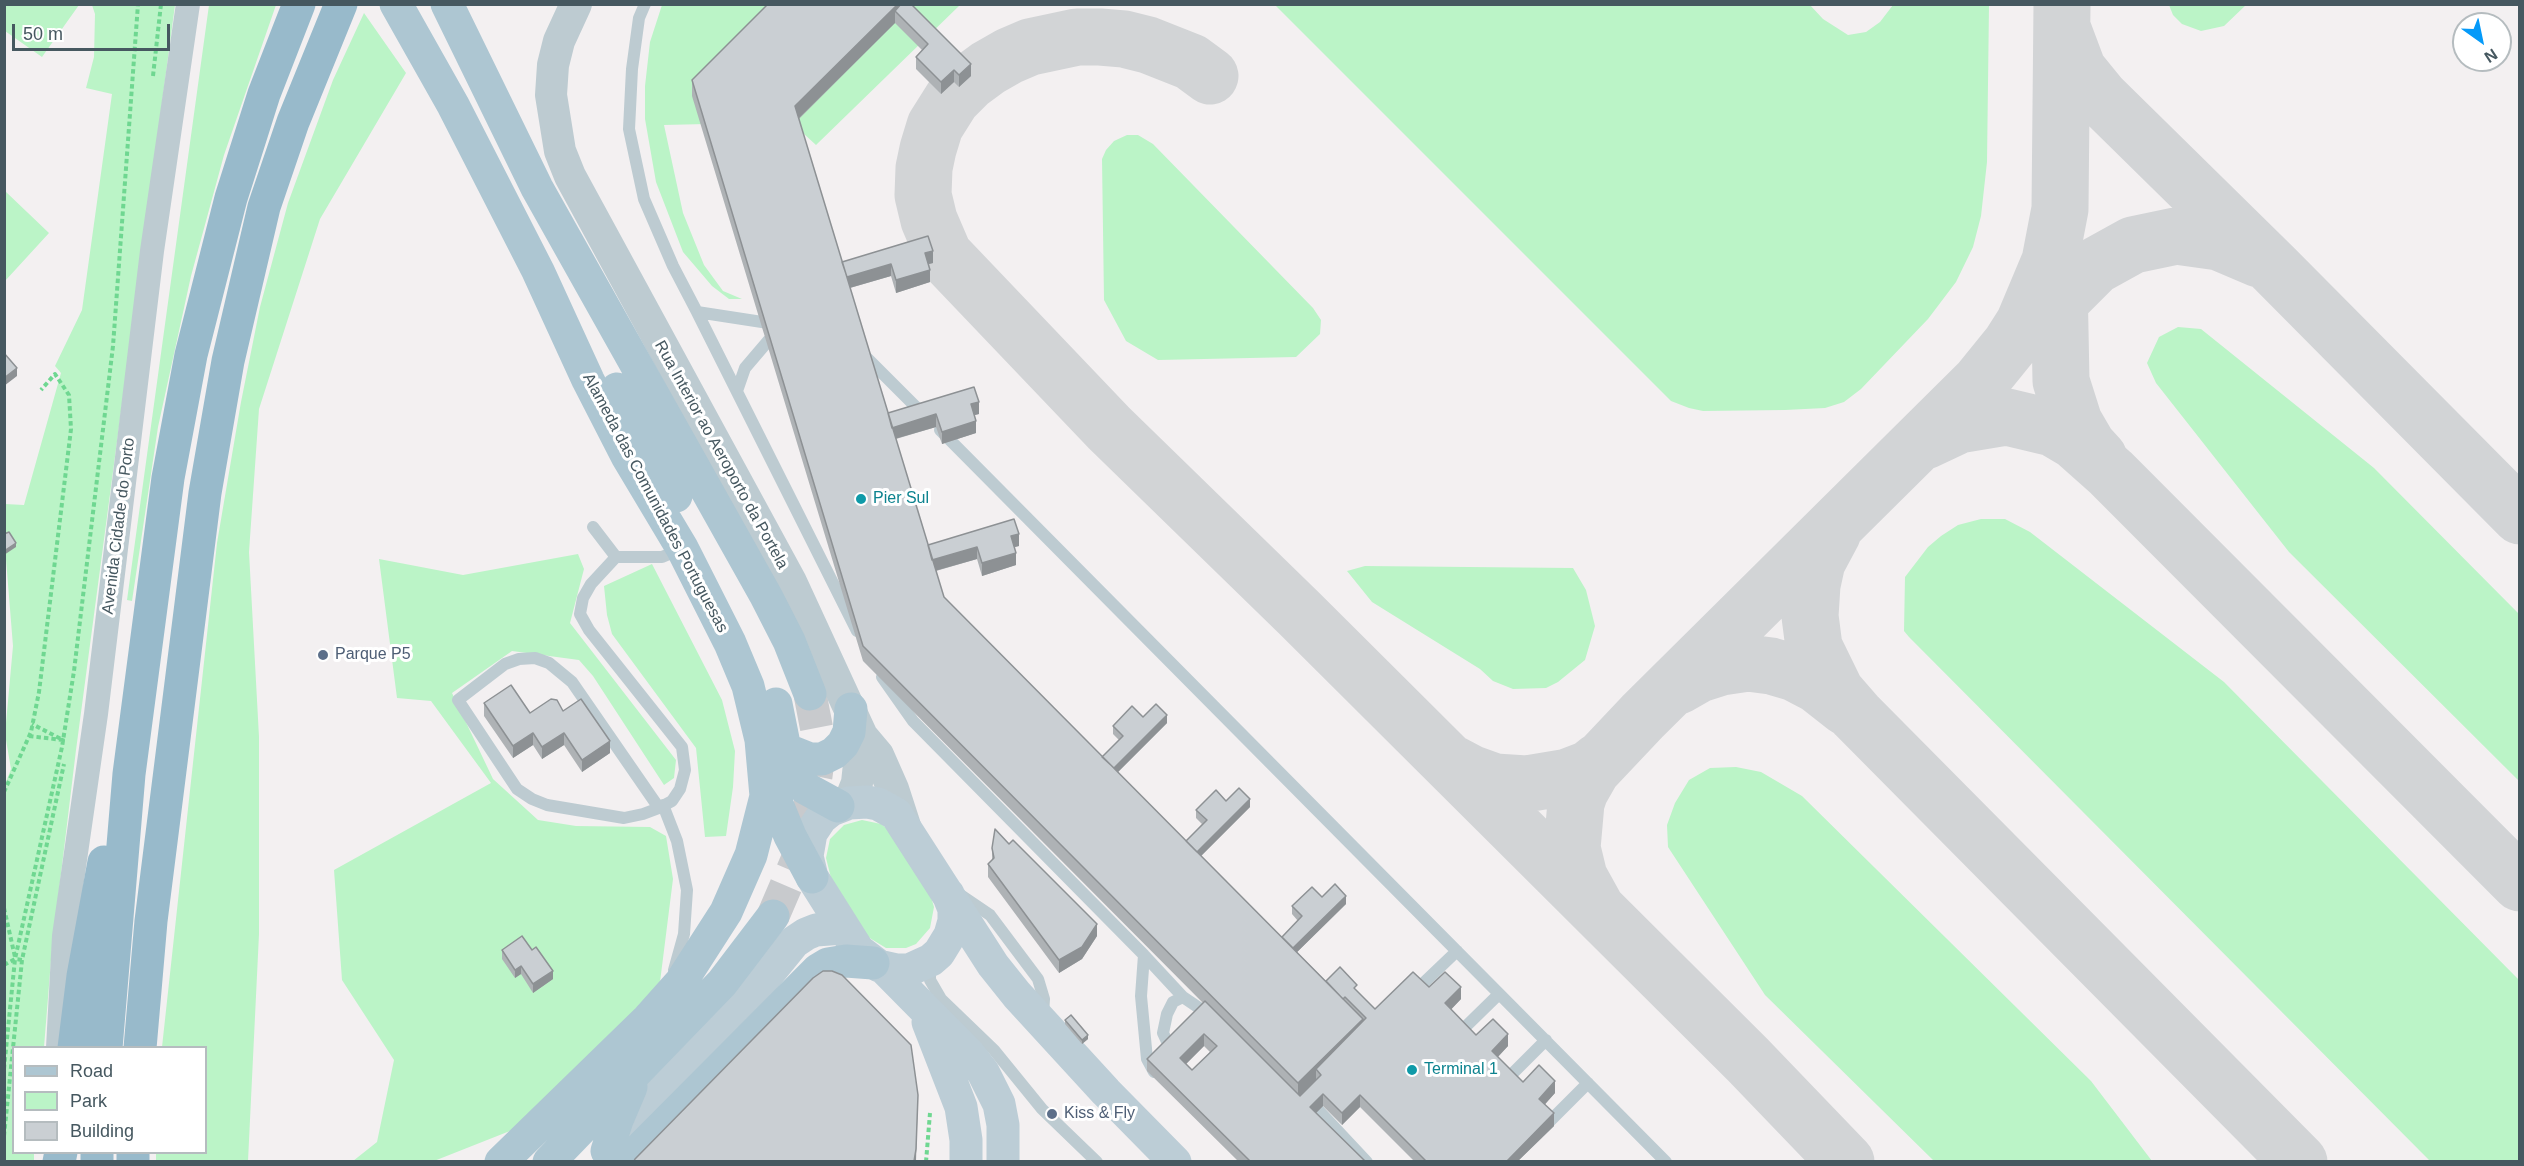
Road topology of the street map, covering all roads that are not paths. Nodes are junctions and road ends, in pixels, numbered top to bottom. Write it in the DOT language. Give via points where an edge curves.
graph roads {
  1 [pos="188,4"];
  2 [pos="299,4"];
  3 [pos="396,4"];
  4 [pos="447,4"];
  5 [pos="576,4"];
  6 [pos="645,4"];
  7 [pos="337,15"];
  8 [pos="537,188"];
  9 [pos="697,312"];
  10 [pos="854,345"];
  11 [pos="737,391"];
  12 [pos="593,527"];
  13 [pos="682,548"];
  14 [pos="616,557"];
  15 [pos="864,644"];
  16 [pos="875,665"];
  17 [pos="810,694"];
  18 [pos="856,722"];
  19 [pos="773,744"];
  20 [pos="129,774"];
  21 [pos="844,804"];
  22 [pos="661,806"];
  23 [pos="905,826"];
  24 [pos="812,878"];
  25 [pos="944,888"];
  26 [pos="773,916"];
  27 [pos="843,928"];
  28 [pos="1457,951"];
  29 [pos="1144,955"];
  30 [pos="931,960"];
  31 [pos="879,966"];
  32 [pos="1499,994"];
  33 [pos="1183,997"];
  34 [pos="1400,1005"];
  35 [pos="923,1010"];
  36 [pos="654,1012"];
  37 [pos="1220,1021"];
  38 [pos="1546,1040"];
  39 [pos="58,1046"];
  40 [pos="74,1046"];
  41 [pos="106,1046"];
  42 [pos="140,1046"];
  43 [pos="1170,1048"];
  44 [pos="1444,1048"];
  45 [pos="638,1072"];
  46 [pos="1158,1078"];
  47 [pos="1588,1083"];
  48 [pos="1495,1091"];
  49 [pos="1302,1093"];
  50 [pos="1534,1136"];
  51 [pos="631,1151"];
  52 [pos="501,1161"];
  53 [pos="549,1161"];
  54 [pos="966,1161"];
  55 [pos="1004,1161"];
  56 [pos="1097,1161"];
  57 [pos="1175,1161"];
  58 [pos="1367,1161"];
  59 [pos="1666,1161"];
  1 -- 39 [label="street, Avenida Cidade do Porto" via="152,251 96,714 64,936"];
  2 -- 20 [label="highway" via="264,94 231,198 190,355 168,478"];
  3 -- 13 [label="main road, Alameda das Comunidades Portuguesas" via="538,271 627,456"];
  4 -- 8 [label="main road"];
  5 -- 18 [label="street, Rua Interior ao Aeroporto da Portela" via="559,40 553,65 551,95 560,151 791,582"];
  6 -- 9 [label="lane" via="639,18 632,69 628,129 644,199"];
  7 -- 42 [label="highway" via="264,207 228,361 205,493 151,921"];
  8 -- 17 [label="main road" via="766,596"];
  8 -- 19 [label="main road" via="551,248 602,362 708,553 768,677"];
  9 -- 11 [label="lane"];
  9 -- 11 [label="lane" via="792,327 768,341 745,368"];
  10 -- 28 [label="lane"];
  11 -- 15 [label="lane"];
  12 -- 14 [label="lane"];
  13 -- 14 [label="lane" via="662,557"];
  13 -- 19 [label="main road, Alameda das Comunidades Portuguesas"];
  14 -- 22 [label="lane" via="591,584 580,614 682,747 685,770 681,789 672,801"];
  16 -- 29 [label="lane" via="913,721"];
  18 -- 19 [label="main road" via="843,744 822,759 810,759"];
  18 -- 21 [label="street" via="857,783"];
  18 -- 23 [label="street, Rua Interior ao Aeroporto da Portela" via="878,755"];
  19 -- 21 [label="main road" via="805,788"];
  19 -- 24 [label="main road" via="777,804"];
  19 -- 36 [label="main road, Alameda das Comunidades Portuguesas" via="766,796 741,883 681,982"];
  20 -- 40 [label="highway" via="100,876"];
  20 -- 41 [label="highway"];
  21 -- 23 [label="main road" via="878,804 896,814"];
  21 -- 24 [label="main road" via="821,818 808,842 807,865"];
  22 -- 22 [label="lane" via="624,818 532,799 517,789 458,700 505,664 535,658 549,663 572,682"];
  22 -- 36 [label="lane" via="682,858 687,904 680,951"];
  23 -- 25 [label="main road, Rua Interior ao Aeroporto da Portela"];
  24 -- 27 [label="main road"];
  25 -- 30 [label="main road, Rua Interior ao Aeroporto da Portela" via="954,909 954,921 946,943"];
  25 -- 57 [label="main road, Rua Interior ao Aeroporto da Portela" via="993,965 1113,1100"];
  26 -- 45 [label="main road" via="722,983"];
  27 -- 31 [label="main road" via="862,956"];
  27 -- 51 [label="main road" via="816,930 794,942 750,996 638,1110"];
  28 -- 32 [label="lane"];
  28 -- 34 [label="lane"];
  29 -- 33 [label="lane"];
  29 -- 46 [label="lane" via="1141,996 1147,1059"];
  30 -- 31 [label="main road" via="909,970"];
  30 -- 56 [label="lane" via="930,980 941,999 994,1050 1042,1109"];
  31 -- 35 [label="main road"];
  31 -- 51 [label="main road" via="846,961 818,970 769,1029"];
  32 -- 38 [label="lane"];
  32 -- 44 [label="lane"];
  33 -- 37 [label="lane"];
  33 -- 43 [label="lane" via="1173,1002 1167,1014 1163,1033"];
  35 -- 54 [label="main road" via="961,1107"];
  35 -- 55 [label="main road" via="968,1053 993,1089 1003,1125"];
  36 -- 52 [label="main road, Alameda das Comunidades Portuguesas"];
  38 -- 47 [label="lane"];
  38 -- 48 [label="lane"];
  45 -- 51 [label="main road" via="617,1120"];
  45 -- 53 [label="main road"];
  47 -- 50 [label="lane"];
  47 -- 59 [label="lane"];
  49 -- 58 [label="lane"];
}
